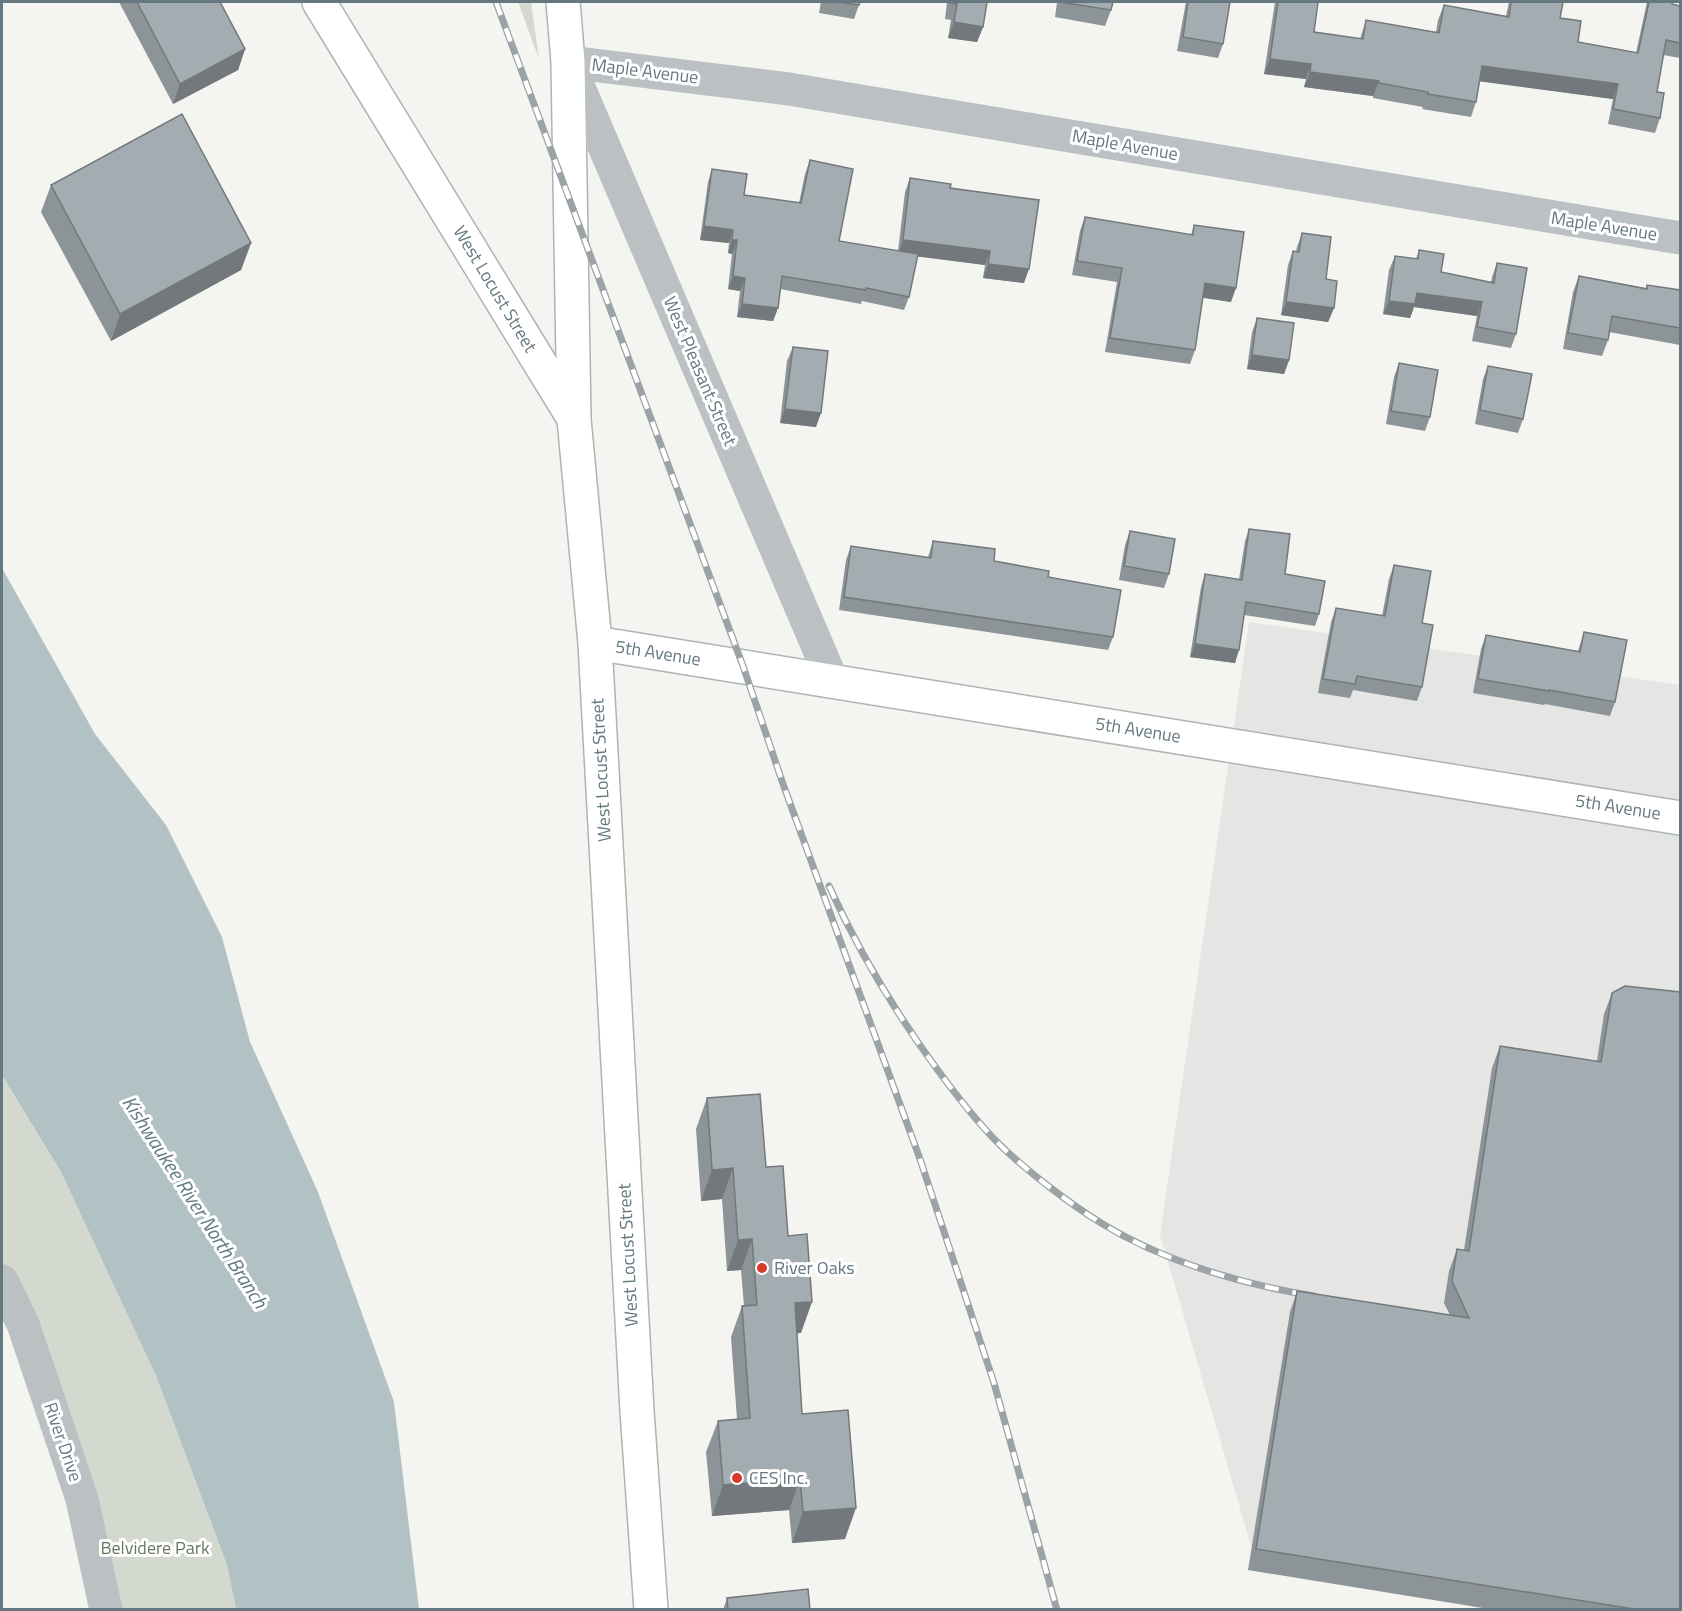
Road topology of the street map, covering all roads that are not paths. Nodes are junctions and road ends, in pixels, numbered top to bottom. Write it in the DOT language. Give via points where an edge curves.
graph roads {
  1 [pos="320,2"];
  2 [pos="563,2"];
  3 [pos="568,62"];
  4 [pos="1680,238"];
  5 [pos="574,419"];
  6 [pos="595,643"];
  7 [pos="832,680"];
  8 [pos="1680,818"];
  9 [pos="2,1281"];
  10 [pos="105,1610"];
  11 [pos="651,1610"];
  1 -- 5 [label="street, West Locust Street"];
  2 -- 3 [label="street, West Pleasant Street"];
  3 -- 4 [label="street, Maple Avenue" via="789,89"];
  3 -- 5 [label="street, West Pleasant Street"];
  3 -- 7 [label="street, West Pleasant Street"];
  5 -- 6 [label="street, West Locust Street"];
  6 -- 7 [label="street, 5th Avenue"];
  6 -- 11 [label="street, West Locust Street"];
  7 -- 8 [label="street, 5th Avenue"];
  9 -- 10 [label="street, River Drive" via="23,1324 82,1498"];
}
